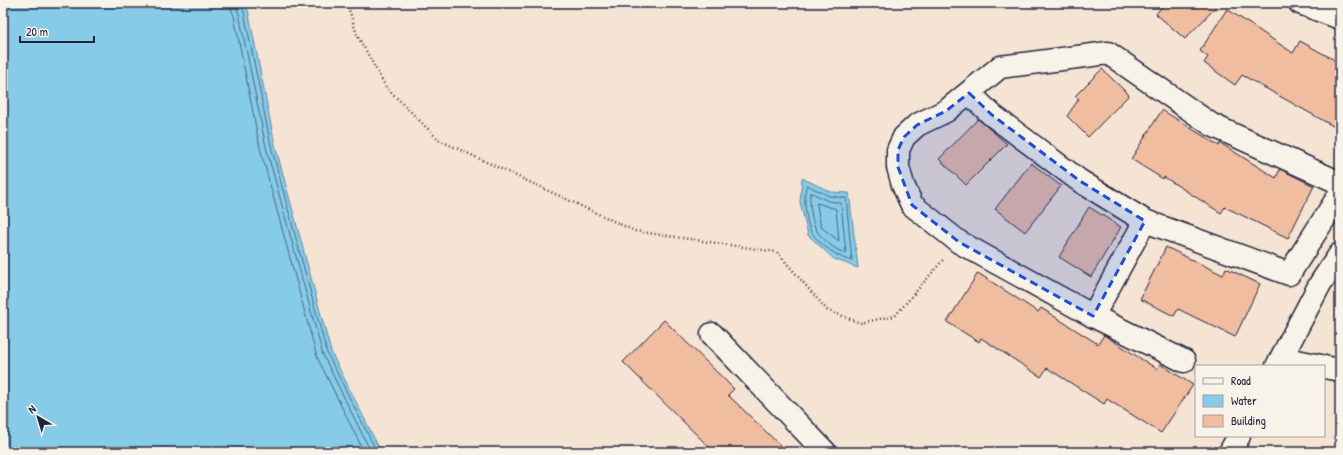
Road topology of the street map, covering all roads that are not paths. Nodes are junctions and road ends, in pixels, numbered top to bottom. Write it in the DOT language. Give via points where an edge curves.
graph roads {
  1 [pos="1300,3"];
  2 [pos="1340,18"];
  3 [pos="969,93"];
  4 [pos="1340,183"];
  5 [pos="1340,194"];
  6 [pos="1145,221"];
  7 [pos="1340,254"];
  8 [pos="1093,316"];
  9 [pos="712,334"];
  10 [pos="1184,361"];
  11 [pos="1280,362"];
  12 [pos="1311,365"];
  13 [pos="1325,367"];
  14 [pos="1340,370"];
  15 [pos="1238,437"];
  16 [pos="825,452"];
  17 [pos="1230,452"];
  1 -- 2 [label="street"];
  3 -- 4 [label="street" via="1000,67 1108,53 1212,125"];
  3 -- 6 [label="street" via="992,115 1080,181"];
  3 -- 8 [label="street" via="946,111 917,125 904,137 898,150 898,167 912,205 959,242"];
  5 -- 6 [label="street" via="1289,274"];
  6 -- 8 [label="street"];
  7 -- 11 [label="street" via="1320,284"];
  8 -- 10 [label="street"];
  9 -- 16 [label="street"];
  11 -- 12 [label="street"];
  13 -- 14 [label="street"];
  15 -- 17 [label="street"];
}
